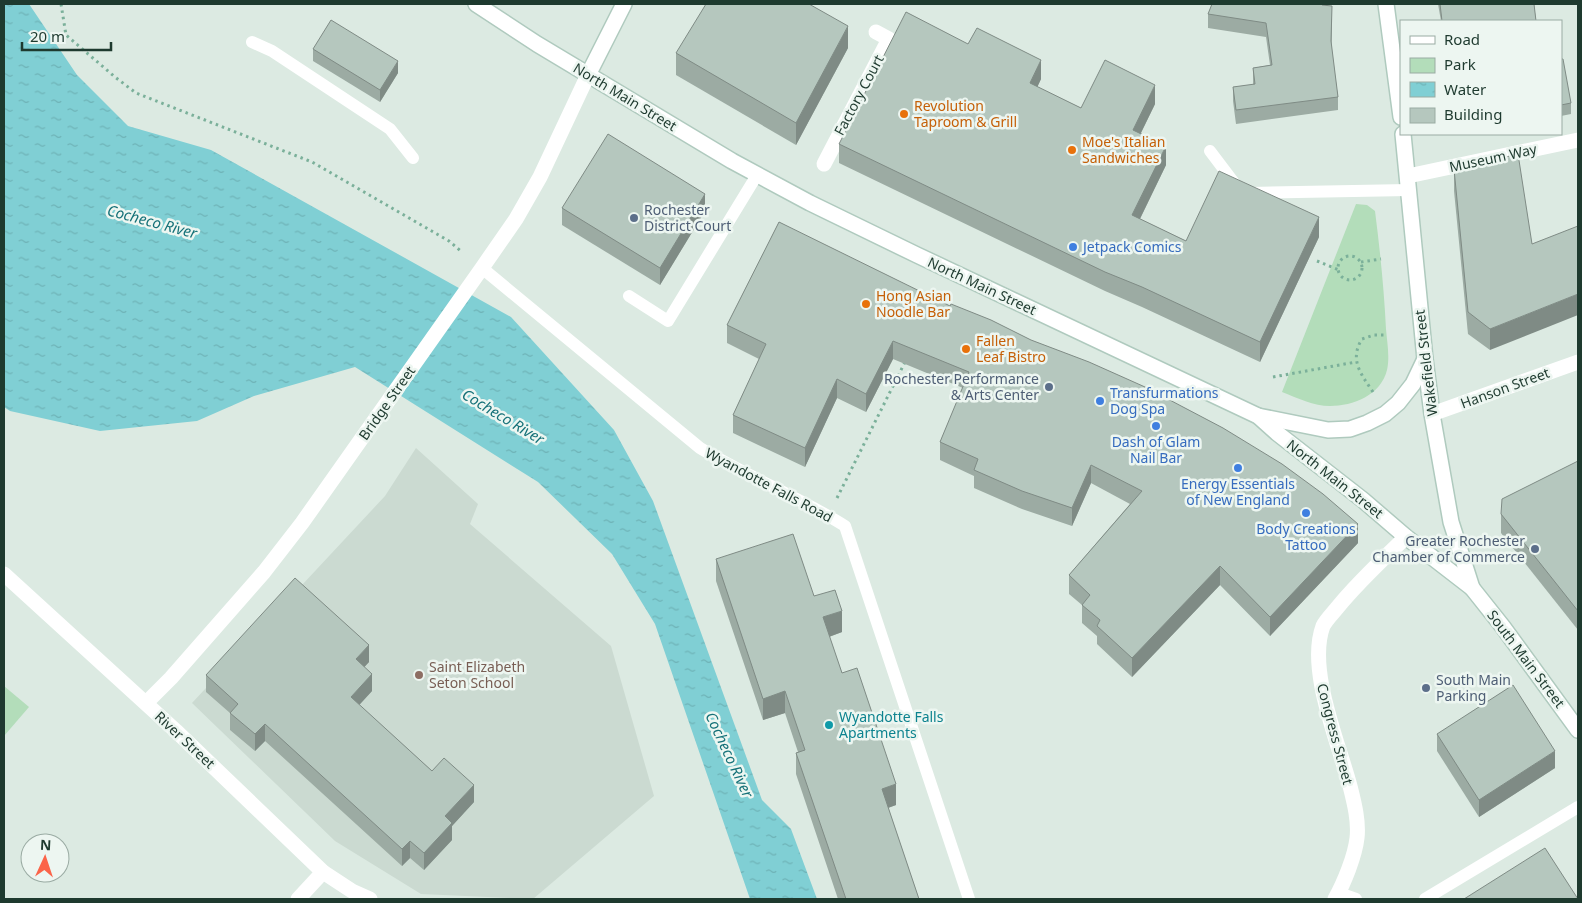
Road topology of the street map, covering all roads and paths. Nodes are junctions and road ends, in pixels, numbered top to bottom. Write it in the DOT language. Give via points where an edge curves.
graph roads {
  1 [pos="61,4"];
  2 [pos="476,4"];
  3 [pos="624,4"];
  4 [pos="1386,4"];
  5 [pos="876,32"];
  6 [pos="252,42"];
  7 [pos="588,75"];
  8 [pos="1400,109"];
  9 [pos="1403,135"];
  10 [pos="1578,140"];
  11 [pos="1210,151"];
  12 [pos="413,158"];
  13 [pos="824,164"];
  14 [pos="758,175"];
  15 [pos="1409,183"];
  16 [pos="462,252"];
  17 [pos="1381,259"];
  18 [pos="1317,261"];
  19 [pos="1360,262"];
  20 [pos="1339,270"];
  21 [pos="478,274"];
  22 [pos="629,296"];
  23 [pos="1387,335"];
  24 [pos="910,351"];
  25 [pos="1425,359"];
  26 [pos="1356,362"];
  27 [pos="1578,362"];
  28 [pos="1273,377"];
  29 [pos="1373,392"];
  30 [pos="1432,414"];
  31 [pos="1258,416"];
  32 [pos="828,516"];
  33 [pos="1406,537"];
  34 [pos="4,574"];
  35 [pos="1472,588"];
  36 [pos="146,703"];
  37 [pos="1578,730"];
  38 [pos="1578,807"];
  39 [pos="323,872"];
  40 [pos="1337,896"];
  41 [pos="298,899"];
  42 [pos="370,899"];
  43 [pos="970,899"];
  44 [pos="1356,899"];
  45 [pos="1425,899"];
  1 -- 16 [label="path" via="66,35 136,93 312,162 449,241"];
  2 -- 7 [label="main road, North Main Street"];
  3 -- 7 [label="main road, Bridge Street"];
  4 -- 8 [label="main road"];
  5 -- 13 [label="main road, Factory Court" via="889,39"];
  6 -- 12 [label="lane" via="272,51 390,130"];
  7 -- 14 [label="main road, North Main Street"];
  7 -- 21 [label="main road, Bridge Street" via="540,177 516,220"];
  9 -- 15 [label="main road, Wakefield Street"];
  10 -- 15 [label="main road, Museum Way"];
  11 -- 15 [label="lane" via="1238,188 1250,193"];
  14 -- 22 [label="lane" via="668,321"];
  14 -- 31 [label="main road, North Main Street" via="916,255"];
  15 -- 25 [label="main road, Wakefield Street"];
  17 -- 19 [label="path"];
  18 -- 20 [label="path"];
  19 -- 20 [label="path" via="1354,257 1346,257"];
  19 -- 20 [label="path" via="1361,273 1353,280 1345,279"];
  21 -- 32 [label="lane, Wyandotte Falls Road" via="700,448"];
  21 -- 36 [label="main road, Bridge Street" via="264,572"];
  23 -- 26 [label="path" via="1362,339 1357,348"];
  24 -- 32 [label="path"];
  25 -- 30 [label="main road, Wakefield Street"];
  25 -- 31 [label="main road" via="1413,384 1398,404 1385,414 1350,429 1328,430"];
  26 -- 28 [label="path"];
  26 -- 29 [label="path"];
  27 -- 30 [label="main road, Hanson Street"];
  30 -- 35 [label="main road, Wakefield Street" via="1451,522"];
  31 -- 33 [label="main road, North Main Street"];
  32 -- 43 [label="lane, Wyandotte Falls Road" via="845,526"];
  33 -- 35 [label="main road, North Main Street"];
  33 -- 40 [label="main road, Congress Street" via="1360,581 1324,625 1318,648 1320,679 1357,817 1357,839"];
  34 -- 36 [label="main road, River Street"];
  35 -- 37 [label="main road, South Main Street"];
  36 -- 39 [label="main road, River Street"];
  38 -- 45 [label="lane"];
  39 -- 41 [label="main road"];
  39 -- 42 [label="main road, River Street"];
  40 -- 44 [label="lane"];
}
